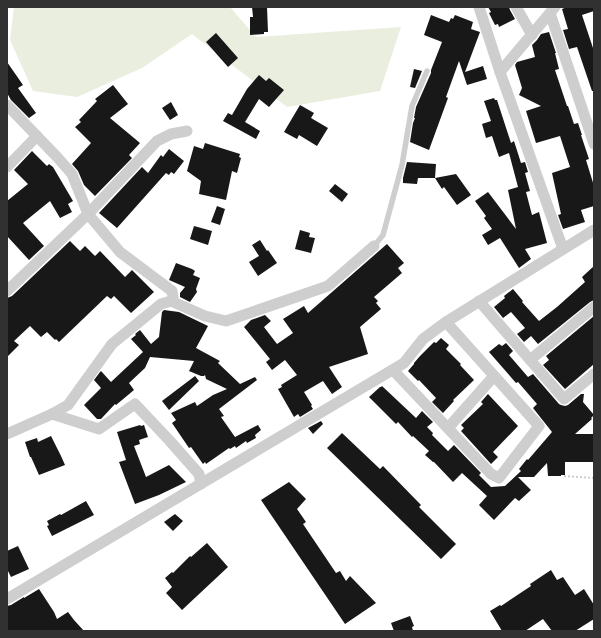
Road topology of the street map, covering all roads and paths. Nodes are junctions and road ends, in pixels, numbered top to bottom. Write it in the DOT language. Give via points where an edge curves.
graph roads {
  1 [pos="479,7"];
  2 [pos="516,7"];
  3 [pos="552,10"];
  4 [pos="532,35"];
  5 [pos="426,71"];
  6 [pos="500,72"];
  7 [pos="7,104"];
  8 [pos="188,131"];
  9 [pos="37,136"];
  10 [pos="594,144"];
  11 [pos="7,167"];
  12 [pos="88,214"];
  13 [pos="594,230"];
  14 [pos="374,246"];
  15 [pos="563,249"];
  16 [pos="7,291"];
  17 [pos="171,301"];
  18 [pos="479,301"];
  19 [pos="594,307"];
  20 [pos="446,322"];
  21 [pos="530,360"];
  22 [pos="393,370"];
  23 [pos="594,374"];
  24 [pos="494,376"];
  25 [pos="52,414"];
  26 [pos="448,428"];
  27 [pos="7,434"];
  28 [pos="564,476"];
  29 [pos="594,478"];
  30 [pos="201,484"];
  31 [pos="7,599"];
  1 -- 6 [label="street"];
  2 -- 4 [label="street"];
  3 -- 4 [label="street"];
  3 -- 10 [label="street"];
  4 -- 6 [label="street"];
  5 -- 14 [label="lane" via="412,106 402,165 383,235"];
  6 -- 15 [label="street"];
  7 -- 9 [label="street"];
  8 -- 12 [label="street" via="171,134 157,141"];
  9 -- 11 [label="street"];
  9 -- 12 [label="street" via="72,174"];
  12 -- 16 [label="street"];
  12 -- 17 [label="street" via="120,252 172,291"];
  13 -- 15 [label="street"];
  14 -- 17 [label="street" via="328,286 226,321 205,316"];
  15 -- 18 [label="street"];
  17 -- 25 [label="street" via="161,304 112,344 68,405"];
  18 -- 20 [label="street"];
  18 -- 21 [label="street"];
  19 -- 21 [label="street"];
  20 -- 22 [label="street" via="423,339 404,363"];
  20 -- 24 [label="street"];
  21 -- 23 [label="street" via="564,399"];
  22 -- 26 [label="street"];
  22 -- 30 [label="street"];
  24 -- 26 [label="street"];
  24 -- 26 [label="street" via="539,426 499,478 491,474"];
  25 -- 27 [label="street"];
  25 -- 30 [label="street" via="99,429 135,404 199,474"];
  28 -- 29 [label="path"];
  30 -- 31 [label="street"];
}
